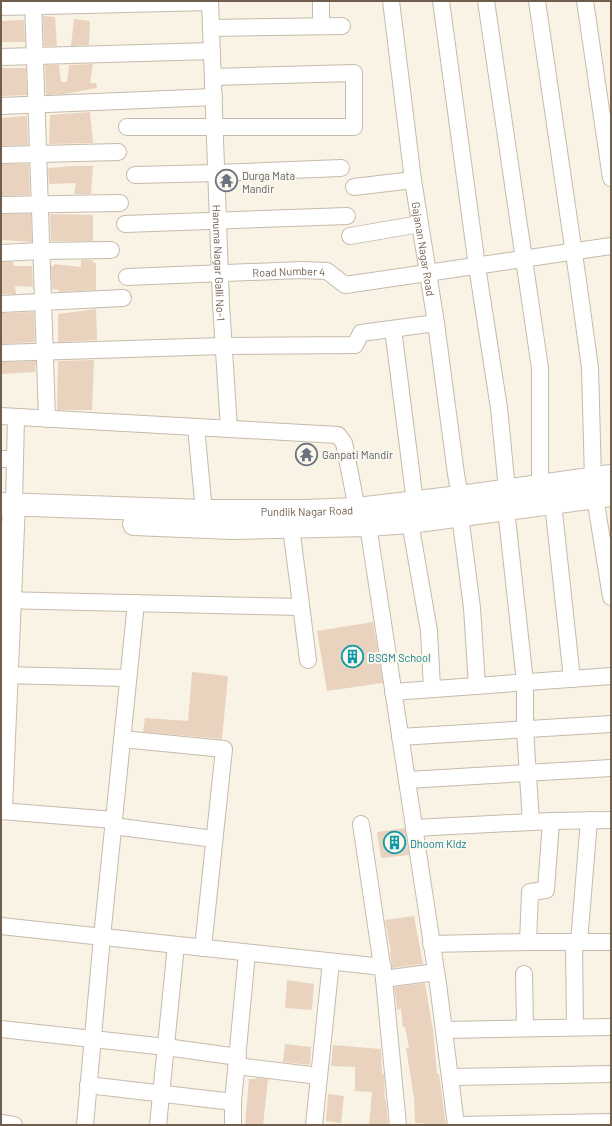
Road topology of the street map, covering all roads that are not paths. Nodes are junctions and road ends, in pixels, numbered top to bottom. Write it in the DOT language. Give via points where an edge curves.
graph roads {
  1 [pos="210,1"];
  2 [pos="321,1"];
  3 [pos="391,1"];
  4 [pos="441,1"];
  5 [pos="486,1"];
  6 [pos="537,1"];
  7 [pos="585,1"];
  8 [pos="33,3"];
  9 [pos="1,7"];
  10 [pos="321,26"];
  11 [pos="342,26"];
  12 [pos="211,28"];
  13 [pos="212,51"];
  14 [pos="35,56"];
  15 [pos="1,57"];
  16 [pos="213,78"];
  17 [pos="214,97"];
  18 [pos="36,104"];
  19 [pos="1,106"];
  20 [pos="127,127"];
  21 [pos="215,127"];
  22 [pos="118,152"];
  23 [pos="38,154"];
  24 [pos="1,155"];
  25 [pos="341,168"];
  26 [pos="216,173"];
  27 [pos="135,175"];
  28 [pos="611,178"];
  29 [pos="413,180"];
  30 [pos="354,187"];
  31 [pos="120,203"];
  32 [pos="39,204"];
  33 [pos="1,205"];
  34 [pos="347,216"];
  35 [pos="218,221"];
  36 [pos="125,224"];
  37 [pos="420,224"];
  38 [pos="350,236"];
  39 [pos="611,246"];
  40 [pos="111,250"];
  41 [pos="41,251"];
  42 [pos="574,252"];
  43 [pos="1,253"];
  44 [pos="524,259"];
  45 [pos="477,266"];
  46 [pos="428,273"];
  47 [pos="220,274"];
  48 [pos="127,277"];
  49 [pos="123,298"];
  50 [pos="43,302"];
  51 [pos="1,304"];
  52 [pos="436,323"];
  53 [pos="393,329"];
  54 [pos="223,346"];
  55 [pos="45,352"];
  56 [pos="1,353"];
  57 [pos="8,416"];
  58 [pos="48,419"];
  59 [pos="196,427"];
  60 [pos="229,429"];
  61 [pos="8,459"];
  62 [pos="540,486"];
  63 [pos="603,487"];
  64 [pos="506,500"];
  65 [pos="553,503"];
  66 [pos="460,506"];
  67 [pos="7,511"];
  68 [pos="204,511"];
  69 [pos="412,512"];
  70 [pos="362,517"];
  71 [pos="292,527"];
  72 [pos="611,597"];
  73 [pos="5,600"];
  74 [pos="136,603"];
  75 [pos="301,607"];
  76 [pos="308,660"];
  77 [pos="4,675"];
  78 [pos="611,676"];
  79 [pos="128,678"];
  80 [pos="572,679"];
  81 [pos="525,682"];
  82 [pos="477,686"];
  83 [pos="432,688"];
  84 [pos="393,692"];
  85 [pos="611,724"];
  86 [pos="525,730"];
  87 [pos="400,737"];
  88 [pos="122,739"];
  89 [pos="611,768"];
  90 [pos="528,774"];
  91 [pos="407,780"];
  92 [pos="1,809"];
  93 [pos="589,820"];
  94 [pos="611,820"];
  95 [pos="551,821"];
  96 [pos="531,822"];
  97 [pos="114,823"];
  98 [pos="361,824"];
  99 [pos="414,828"];
  100 [pos="214,838"];
  101 [pos="1,926"];
  102 [pos="102,937"];
  103 [pos="528,942"];
  104 [pos="577,942"];
  105 [pos="611,942"];
  106 [pos="431,944"];
  107 [pos="176,945"];
  108 [pos="203,948"];
  109 [pos="247,953"];
  110 [pos="331,962"];
  111 [pos="436,972"];
  112 [pos="384,973"];
  113 [pos="524,974"];
  114 [pos="575,1027"];
  115 [pos="611,1027"];
  116 [pos="526,1028"];
  117 [pos="1,1029"];
  118 [pos="444,1030"];
  119 [pos="92,1038"];
  120 [pos="166,1047"];
  121 [pos="237,1061"];
  122 [pos="611,1074"];
  123 [pos="319,1076"];
  124 [pos="450,1077"];
  125 [pos="88,1085"];
  126 [pos="161,1094"];
  127 [pos="233,1102"];
  128 [pos="611,1122"];
  129 [pos="1,1123"];
  130 [pos="318,1124"];
  131 [pos="14,1125"];
  132 [pos="84,1125"];
  133 [pos="158,1125"];
  134 [pos="233,1125"];
  135 [pos="398,1125"];
  136 [pos="456,1125"];
  1 -- 8 [label="street"];
  1 -- 12 [label="street, Hanuma Nagar Galli No-1"];
  2 -- 10 [label="street"];
  3 -- 29 [label="street, Gajanan Nagar Road"];
  4 -- 45 [label="street"];
  5 -- 44 [label="street"];
  6 -- 42 [label="street"];
  7 -- 28 [label="street"];
  8 -- 9 [label="street"];
  8 -- 14 [label="street"];
  10 -- 11 [label="street"];
  10 -- 12 [label="street"];
  12 -- 13 [label="street, Hanuma Nagar Galli No-1"];
  13 -- 14 [label="street"];
  13 -- 16 [label="street, Hanuma Nagar Galli No-1"];
  14 -- 15 [label="street"];
  14 -- 18 [label="street"];
  16 -- 17 [label="street, Hanuma Nagar Galli No-1"];
  16 -- 21 [label="street" via="354,74 354,127"];
  17 -- 18 [label="street"];
  17 -- 21 [label="street, Hanuma Nagar Galli No-1"];
  18 -- 19 [label="street"];
  18 -- 23 [label="street"];
  20 -- 21 [label="street"];
  21 -- 26 [label="street, Hanuma Nagar Galli No-1"];
  22 -- 23 [label="street"];
  23 -- 24 [label="street"];
  23 -- 32 [label="street"];
  25 -- 26 [label="street"];
  26 -- 27 [label="street"];
  26 -- 35 [label="street, Hanuma Nagar Galli No-1"];
  29 -- 30 [label="street"];
  29 -- 37 [label="street, Gajanan Nagar Road"];
  31 -- 32 [label="street"];
  32 -- 33 [label="street"];
  32 -- 41 [label="street"];
  34 -- 35 [label="street"];
  35 -- 36 [label="street"];
  35 -- 47 [label="street, Hanuma Nagar Galli No-1"];
  37 -- 38 [label="street"];
  37 -- 46 [label="street, Gajanan Nagar Road"];
  39 -- 42 [label="street, Road Number 4"];
  40 -- 41 [label="street"];
  41 -- 43 [label="street"];
  41 -- 50 [label="street"];
  42 -- 44 [label="street, Road Number 4"];
  42 -- 63 [label="street"];
  44 -- 45 [label="street, Road Number 4"];
  44 -- 62 [label="street" via="540,368"];
  45 -- 46 [label="street, Road Number 4"];
  45 -- 64 [label="street" via="499,408"];
  46 -- 47 [label="street, Road Number 4" via="345,285 327,271"];
  46 -- 52 [label="street, Gajanan Nagar Road"];
  47 -- 48 [label="street, Road Number 4"];
  47 -- 54 [label="street, Hanuma Nagar Galli No-1"];
  49 -- 50 [label="street"];
  50 -- 51 [label="street"];
  50 -- 55 [label="street"];
  52 -- 53 [label="street"];
  52 -- 66 [label="street, Gajanan Nagar Road"];
  53 -- 54 [label="street" via="361,333 355,345"];
  53 -- 69 [label="street"];
  54 -- 55 [label="street"];
  54 -- 60 [label="street, Hanuma Nagar Galli No-1"];
  55 -- 56 [label="street"];
  55 -- 58 [label="street"];
  57 -- 58 [label="street"];
  57 -- 61 [label="street"];
  58 -- 59 [label="street"];
  59 -- 60 [label="street"];
  59 -- 68 [label="street"];
  60 -- 70 [label="street" via="338,435 344,443"];
  61 -- 67 [label="street"];
  62 -- 63 [label="main road, Pundlik Nagar Road"];
  62 -- 64 [label="main road, Pundlik Nagar Road"];
  63 -- 65 [label="main road, Pundlik Nagar Road"];
  63 -- 72 [label="street"];
  64 -- 65 [label="main road, Pundlik Nagar Road"];
  64 -- 66 [label="main road, Pundlik Nagar Road"];
  64 -- 81 [label="street"];
  65 -- 80 [label="street"];
  66 -- 69 [label="main road, Pundlik Nagar Road"];
  66 -- 82 [label="street, Gajanan Nagar Road" via="472,608"];
  67 -- 68 [label="main road, Pundlik Nagar Road"];
  67 -- 71 [label="main road, Pundlik Nagar Road" via="232,528"];
  67 -- 73 [label="main road"];
  68 -- 70 [label="main road, Pundlik Nagar Road" via="306,511"];
  69 -- 70 [label="main road, Pundlik Nagar Road"];
  69 -- 83 [label="street" via="429,631"];
  70 -- 71 [label="main road, Pundlik Nagar Road"];
  70 -- 84 [label="street"];
  71 -- 75 [label="street"];
  73 -- 74 [label="street"];
  73 -- 77 [label="main road"];
  74 -- 75 [label="street"];
  74 -- 79 [label="street"];
  75 -- 76 [label="street"];
  77 -- 79 [label="street"];
  77 -- 92 [label="main road"];
  78 -- 80 [label="street"];
  79 -- 88 [label="street"];
  80 -- 81 [label="street"];
  81 -- 82 [label="street"];
  81 -- 86 [label="street"];
  82 -- 83 [label="street"];
  83 -- 84 [label="street"];
  84 -- 87 [label="street"];
  85 -- 86 [label="street"];
  86 -- 87 [label="street"];
  86 -- 90 [label="street"];
  87 -- 91 [label="street"];
  88 -- 97 [label="street"];
  88 -- 100 [label="street" via="224,749"];
  89 -- 90 [label="street"];
  90 -- 91 [label="street"];
  90 -- 96 [label="street"];
  91 -- 99 [label="street"];
  92 -- 97 [label="street"];
  93 -- 94 [label="street"];
  93 -- 95 [label="street"];
  93 -- 104 [label="street"];
  95 -- 96 [label="street"];
  95 -- 103 [label="street" via="546,890 530,892"];
  96 -- 99 [label="street"];
  97 -- 100 [label="street"];
  97 -- 102 [label="street"];
  98 -- 112 [label="street"];
  99 -- 106 [label="street"];
  100 -- 108 [label="street"];
  101 -- 102 [label="street"];
  102 -- 107 [label="street"];
  102 -- 119 [label="street"];
  103 -- 104 [label="street"];
  103 -- 106 [label="street"];
  104 -- 105 [label="street"];
  104 -- 114 [label="street"];
  106 -- 111 [label="street"];
  107 -- 108 [label="street"];
  107 -- 120 [label="street"];
  108 -- 109 [label="street"];
  109 -- 110 [label="street"];
  109 -- 121 [label="street"];
  110 -- 112 [label="street"];
  110 -- 123 [label="street"];
  111 -- 112 [label="street"];
  111 -- 118 [label="street"];
  112 -- 135 [label="street"];
  113 -- 116 [label="street"];
  114 -- 115 [label="street"];
  114 -- 116 [label="street"];
  116 -- 118 [label="street"];
  117 -- 119 [label="street"];
  118 -- 124 [label="street"];
  119 -- 120 [label="street"];
  119 -- 125 [label="street"];
  120 -- 121 [label="street"];
  120 -- 126 [label="street"];
  121 -- 123 [label="street"];
  121 -- 127 [label="street"];
  122 -- 124 [label="street"];
  123 -- 130 [label="street"];
  124 -- 136 [label="street"];
  125 -- 126 [label="street"];
  125 -- 132 [label="street"];
  126 -- 127 [label="street"];
  126 -- 133 [label="street"];
  127 -- 134 [label="street"];
  128 -- 136 [label="street"];
  129 -- 131 [label="street"];
}
